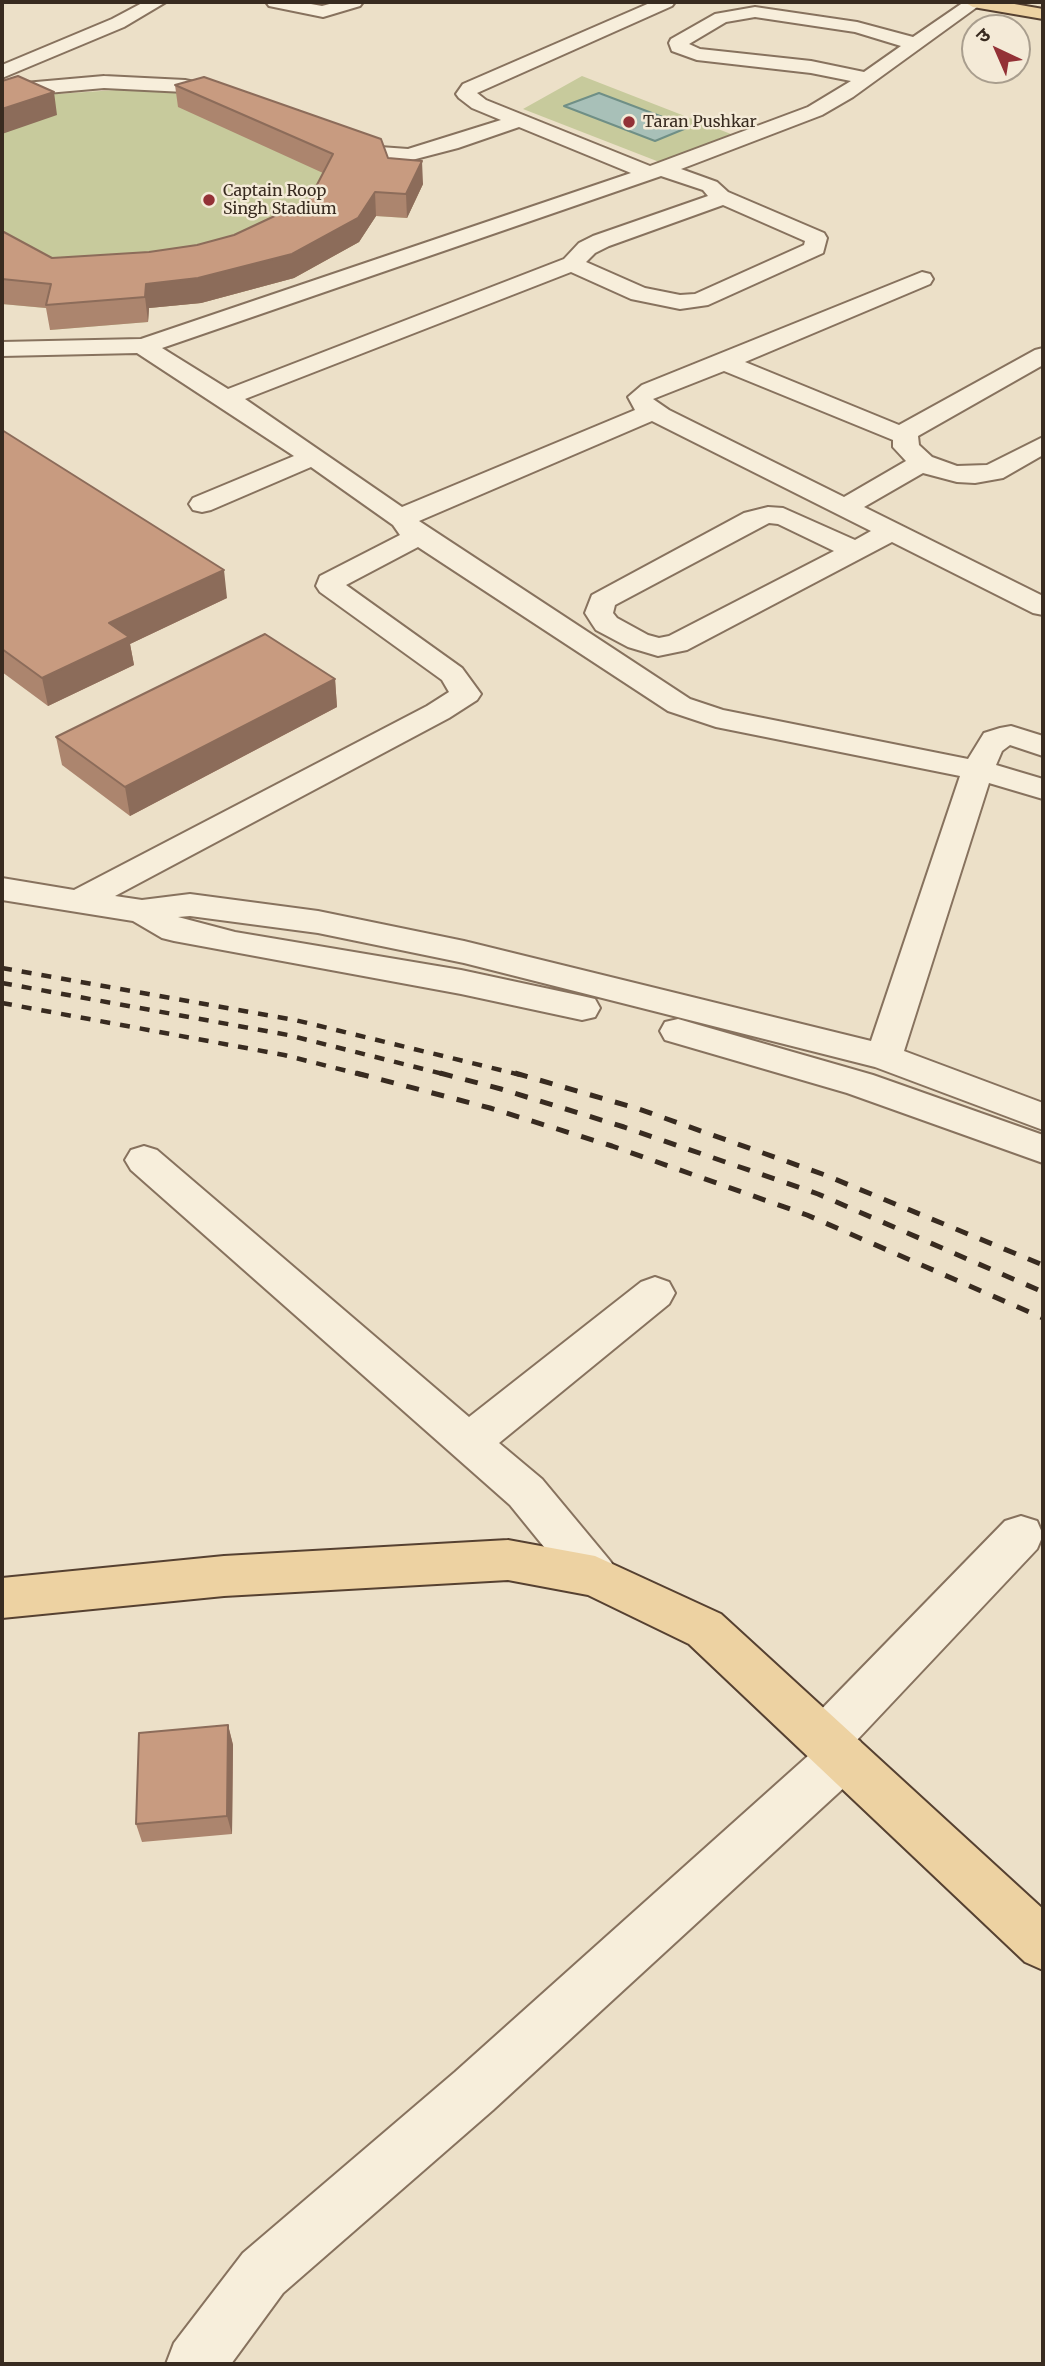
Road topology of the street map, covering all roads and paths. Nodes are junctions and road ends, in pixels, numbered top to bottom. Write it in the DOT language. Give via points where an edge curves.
graph roads {
  1 [pos="157,2"];
  2 [pos="275,2"];
  3 [pos="354,2"];
  4 [pos="631,2"];
  5 [pos="974,2"];
  6 [pos="1012,2"];
  7 [pos="659,5"];
  8 [pos="1043,7"];
  9 [pos="1043,15"];
  10 [pos="892,39"];
  11 [pos="916,44"];
  12 [pos="2,72"];
  13 [pos="844,74"];
  14 [pos="867,78"];
  15 [pos="2,90"];
  16 [pos="246,101"];
  17 [pos="520,120"];
  18 [pos="317,130"];
  19 [pos="656,171"];
  20 [pos="721,196"];
  21 [pos="572,264"];
  22 [pos="922,279"];
  23 [pos="142,346"];
  24 [pos="2,349"];
  25 [pos="1043,355"];
  26 [pos="724,362"];
  27 [pos="226,398"];
  28 [pos="653,411"];
  29 [pos="905,436"];
  30 [pos="1043,445"];
  31 [pos="313,457"];
  32 [pos="923,463"];
  33 [pos="202,504"];
  34 [pos="845,507"];
  35 [pos="412,529"];
  36 [pos="893,531"];
  37 [pos="855,551"];
  38 [pos="1043,607"];
  39 [pos="1043,747"];
  40 [pos="978,770"];
  41 [pos="1042,781"];
  42 [pos="2,889"];
  43 [pos="79,901"];
  44 [pos="142,911"];
  45 [pos="884,1057"];
  46 [pos="1043,1117"];
  47 [pos="1043,1149"];
  48 [pos="144,1160"];
  49 [pos="654,1293"];
  50 [pos="469,1442"];
  51 [pos="1021,1535"];
  52 [pos="595,1576"];
  53 [pos="2,1598"];
  54 [pos="834,1748"];
  55 [pos="1043,1944"];
  56 [pos="195,2364"];
  1 -- 12 [label="street"];
  2 -- 3 [label="street" via="323,12"];
  4 -- 7 [label="street"];
  5 -- 9 [label="main road"];
  5 -- 11 [label="street"];
  6 -- 8 [label="main road"];
  7 -- 17 [label="street" via="470,88 466,94"];
  10 -- 11 [label="street"];
  10 -- 13 [label="street"];
  10 -- 13 [label="street" via="857,27 755,12 721,18 678,43 697,54"];
  11 -- 14 [label="street"];
  13 -- 14 [label="street"];
  14 -- 19 [label="street" via="815,111"];
  15 -- 16 [label="street" via="73,82 142,83 215,90"];
  17 -- 18 [label="street" via="408,155 377,153"];
  17 -- 19 [label="street"];
  19 -- 20 [label="street" via="710,186"];
  19 -- 23 [label="street"];
  20 -- 21 [label="street" via="601,241"];
  20 -- 21 [label="street" via="816,238 815,248 700,300 680,302 639,294"];
  21 -- 27 [label="street"];
  22 -- 26 [label="street"];
  23 -- 24 [label="street"];
  23 -- 27 [label="street"];
  25 -- 29 [label="street" via="909,429"];
  26 -- 28 [label="street" via="640,397"];
  26 -- 29 [label="street"];
  27 -- 31 [label="street"];
  28 -- 34 [label="street"];
  28 -- 35 [label="street" via="411,513"];
  29 -- 32 [label="street" via="906,447"];
  30 -- 32 [label="street" via="994,472 975,475 936,470"];
  31 -- 33 [label="street"];
  31 -- 35 [label="street"];
  32 -- 34 [label="street"];
  34 -- 36 [label="street"];
  35 -- 40 [label="street" via="679,705 716,718"];
  35 -- 43 [label="street" via="330,586 452,674 466,694"];
  36 -- 37 [label="street"];
  36 -- 38 [label="street"];
  37 -- 37 [label="street" via="677,644 657,647 638,641 606,624 599,613 602,601 768,515 783,516"];
  39 -- 40 [label="street" via="1011,735 995,740"];
  40 -- 41 [label="street"];
  40 -- 45 [label="street"];
  42 -- 43 [label="street"];
  43 -- 44 [label="street"];
  44 -- 45 [label="street" via="190,905 318,922 464,952"];
  44 -- 47 [label="street" via="174,930 461,982 684,1033 860,1084"];
  45 -- 46 [label="street"];
  48 -- 50 [label="street"];
  49 -- 50 [label="street"];
  50 -- 52 [label="street" via="526,1492"];
  51 -- 54 [label="street"];
  52 -- 53 [label="main road" via="509,1560 224,1576"];
  52 -- 54 [label="main road" via="705,1629"];
  54 -- 55 [label="main road"];
  54 -- 56 [label="street" via="474,2091 262,2273"];
}
